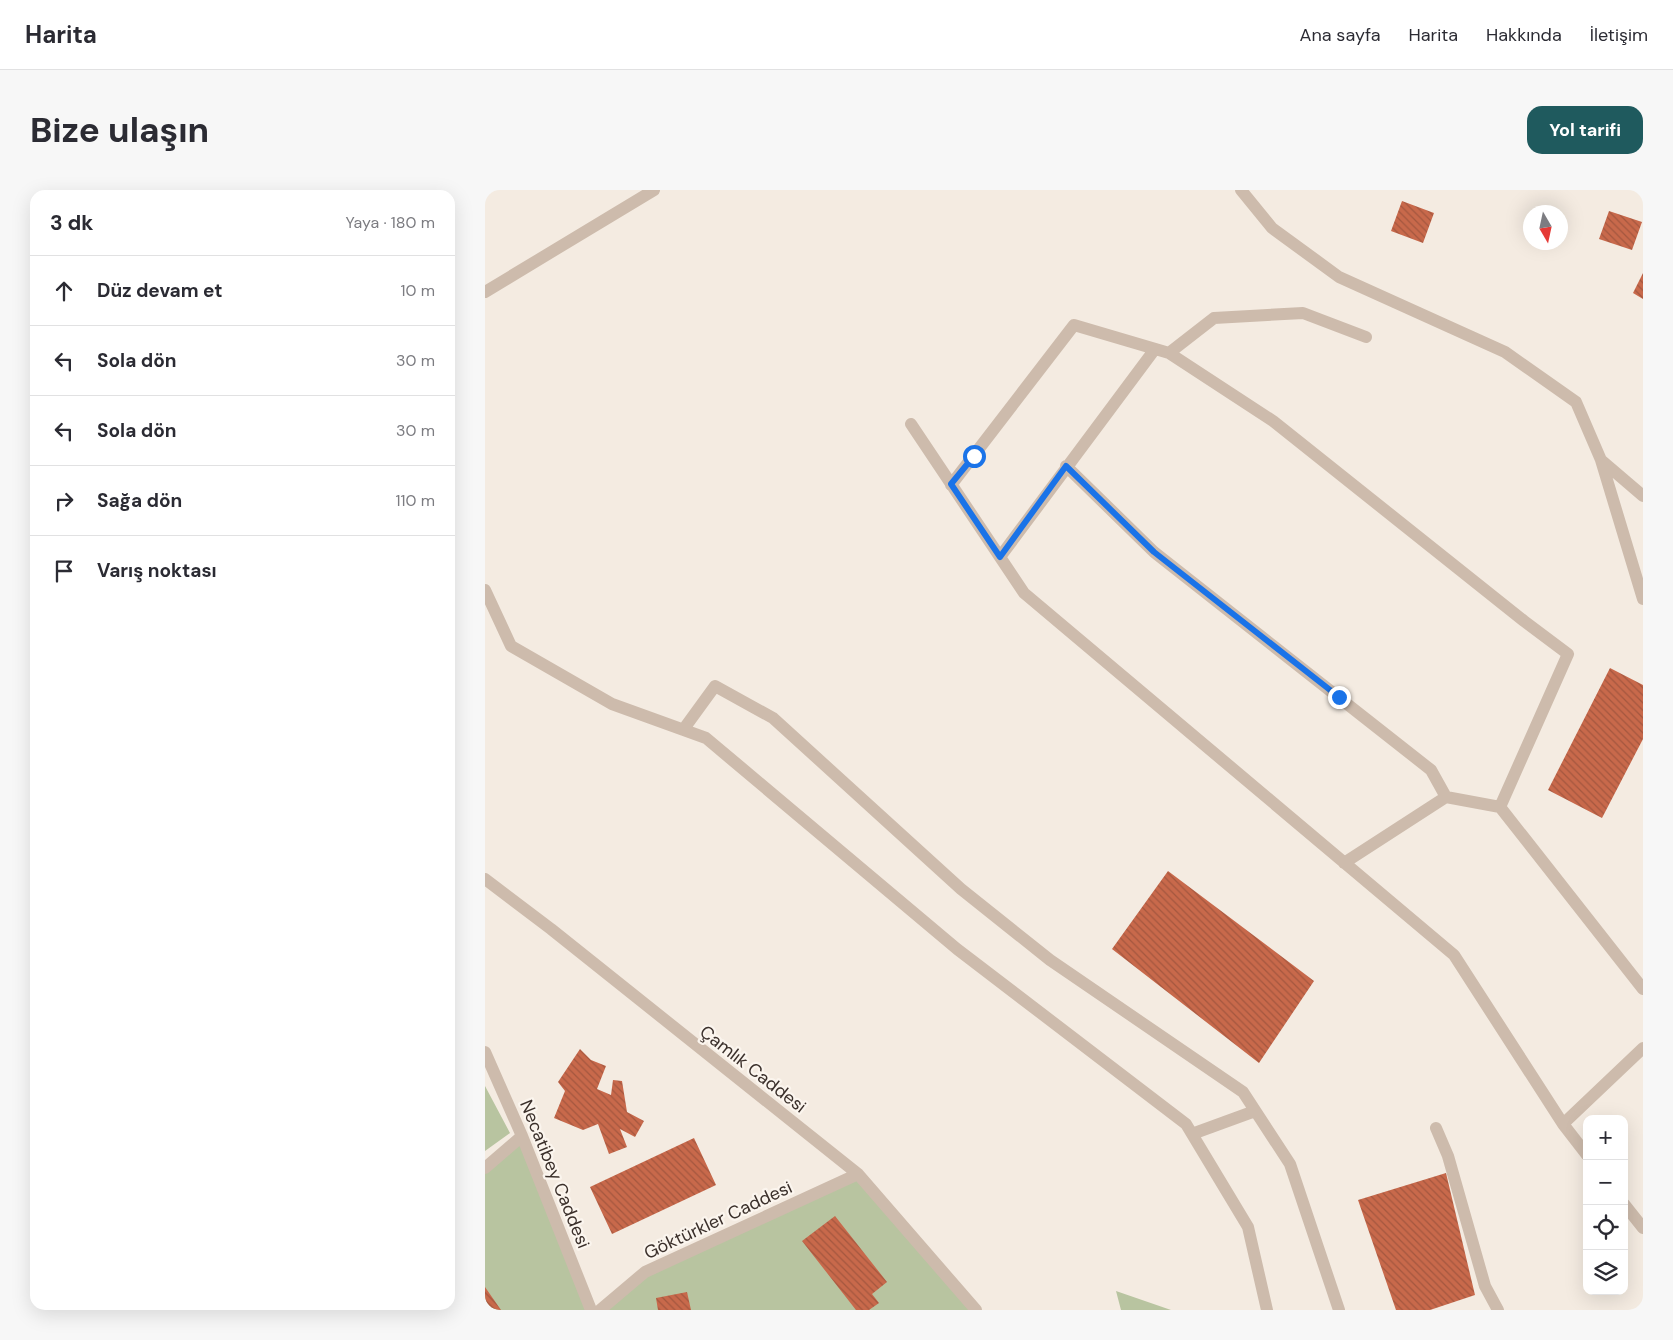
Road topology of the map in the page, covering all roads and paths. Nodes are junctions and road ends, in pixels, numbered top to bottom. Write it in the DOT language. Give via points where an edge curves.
graph roads {
  1 [pos="654,190"];
  2 [pos="1241,190"];
  3 [pos="485,292"];
  4 [pos="1366,337"];
  5 [pos="1155,349"];
  6 [pos="1169,353"];
  7 [pos="911,424"];
  8 [pos="1601,460"];
  9 [pos="1066,466"];
  10 [pos="951,484"];
  11 [pos="1643,496"];
  12 [pos="1000,557"];
  13 [pos="485,590"];
  14 [pos="1643,599"];
  15 [pos="683,730"];
  16 [pos="1446,797"];
  17 [pos="1500,806"];
  18 [pos="1344,863"];
  19 [pos="485,879"];
  20 [pos="1643,989"];
  21 [pos="1643,1048"];
  22 [pos="485,1052"];
  23 [pos="1255,1111"];
  24 [pos="1563,1124"];
  25 [pos="1436,1128"];
  26 [pos="1192,1134"];
  27 [pos="522,1136"];
  28 [pos="1583,1150"];
  29 [pos="485,1168"];
  30 [pos="858,1174"];
  31 [pos="1625,1205"];
  32 [pos="1643,1228"];
  33 [pos="591,1310"];
  34 [pos="600,1310"];
  35 [pos="976,1310"];
  36 [pos="1267,1310"];
  37 [pos="1339,1310"];
  38 [pos="1499,1310"];
  1 -- 3 [label="street"];
  2 -- 8 [label="street" via="1271,228 1339,278 1505,352 1575,402"];
  4 -- 6 [label="street" via="1303,313 1214,318"];
  5 -- 6 [label="street"];
  5 -- 9 [label="street"];
  5 -- 10 [label="street" via="1074,325"];
  6 -- 17 [label="street" via="1273,421 1568,654"];
  7 -- 10 [label="street"];
  8 -- 11 [label="street"];
  8 -- 14 [label="street"];
  9 -- 12 [label="street"];
  9 -- 16 [label="street" via="1154,552 1431,770"];
  10 -- 12 [label="street"];
  12 -- 18 [label="street" via="1024,593"];
  13 -- 15 [label="street" via="511,646 612,704"];
  15 -- 23 [label="street" via="715,686 773,718 961,889 1051,960 1243,1092"];
  15 -- 26 [label="street" via="706,738 957,949 1186,1124"];
  16 -- 17 [label="street"];
  16 -- 18 [label="street"];
  17 -- 20 [label="street"];
  18 -- 24 [label="street" via="1454,955"];
  19 -- 30 [label="street, Çamlık Caddesi"];
  21 -- 24 [label="street"];
  22 -- 27 [label="street, Necatibey Caddesi"];
  23 -- 26 [label="street"];
  23 -- 37 [label="street" via="1290,1164"];
  24 -- 28 [label="street"];
  25 -- 38 [label="street" via="1448,1156 1485,1286"];
  26 -- 36 [label="street" via="1248,1227"];
  27 -- 29 [label="street"];
  27 -- 33 [label="street, Necatibey Caddesi"];
  30 -- 34 [label="street, Göktürkler Caddesi" via="645,1272"];
  30 -- 35 [label="street, Çamlık Caddesi"];
  31 -- 32 [label="street"];
}
